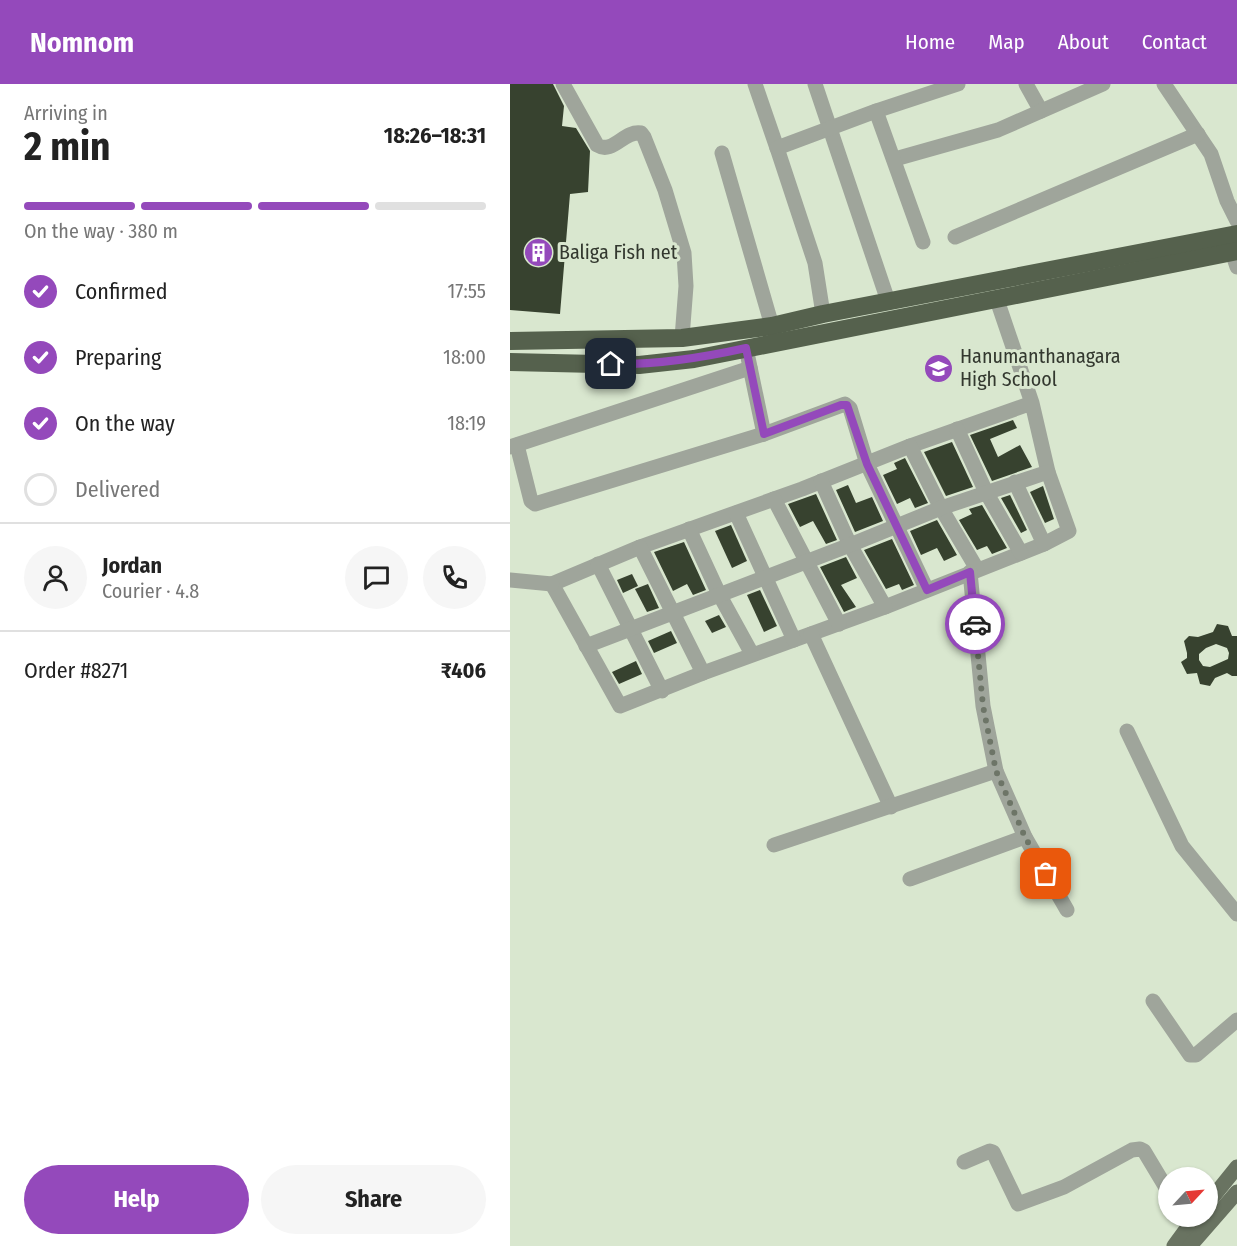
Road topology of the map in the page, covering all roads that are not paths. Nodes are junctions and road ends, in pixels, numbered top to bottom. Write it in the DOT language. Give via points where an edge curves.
graph roads {
  1 [pos="563,84"];
  2 [pos="755,84"];
  3 [pos="814,84"];
  4 [pos="958,84"];
  5 [pos="1026,84"];
  6 [pos="1102,84"];
  7 [pos="1164,84"];
  8 [pos="876,111"];
  9 [pos="1041,111"];
  10 [pos="830,128"];
  11 [pos="1198,134"];
  12 [pos="777,148"];
  13 [pos="722,153"];
  14 [pos="895,159"];
  15 [pos="1237,221"];
  16 [pos="955,237"];
  17 [pos="923,242"];
  18 [pos="1236,251"];
  19 [pos="997,300"];
  20 [pos="888,301"];
  21 [pos="823,314"];
  22 [pos="772,326"];
  23 [pos="682,338"];
  24 [pos="510,341"];
  25 [pos="746,348"];
  26 [pos="510,362"];
  27 [pos="750,369"];
  28 [pos="1032,403"];
  29 [pos="957,429"];
  30 [pos="764,434"];
  31 [pos="514,446"];
  32 [pos="910,446"];
  33 [pos="867,464"];
  34 [pos="1048,472"];
  35 [pos="821,481"];
  36 [pos="1015,482"];
  37 [pos="986,492"];
  38 [pos="774,499"];
  39 [pos="941,508"];
  40 [pos="736,513"];
  41 [pos="897,526"];
  42 [pos="689,530"];
  43 [pos="1044,544"];
  44 [pos="850,545"];
  45 [pos="640,547"];
  46 [pos="1021,553"];
  47 [pos="806,562"];
  48 [pos="598,564"];
  49 [pos="974,571"];
  50 [pos="766,577"];
  51 [pos="510,580"];
  52 [pos="552,584"];
  53 [pos="927,590"];
  54 [pos="720,594"];
  55 [pos="885,607"];
  56 [pos="672,612"];
  57 [pos="839,624"];
  58 [pos="631,628"];
  59 [pos="811,634"];
  60 [pos="794,640"];
  61 [pos="586,646"];
  62 [pos="752,654"];
  63 [pos="703,673"];
  64 [pos="662,691"];
  65 [pos="1127,731"];
  66 [pos="996,771"];
  67 [pos="891,807"];
  68 [pos="1025,837"];
  69 [pos="774,845"];
  70 [pos="910,879"];
  71 [pos="1067,910"];
  72 [pos="1237,914"];
  73 [pos="1152,1001"];
  74 [pos="1237,1020"];
  75 [pos="964,1162"];
  76 [pos="1237,1167"];
  77 [pos="1158,1174"];
  78 [pos="1218,1191"];
  79 [pos="1237,1192"];
  80 [pos="1187,1227"];
  81 [pos="1174,1246"];
  82 [pos="1190,1246"];
  1 -- 23 [label="street" via="600,148 632,133 644,137 684,253"];
  2 -- 12 [label="street"];
  3 -- 10 [label="street"];
  4 -- 8 [label="street"];
  5 -- 9 [label="street"];
  6 -- 9 [label="street"];
  7 -- 11 [label="street"];
  8 -- 10 [label="street"];
  8 -- 14 [label="street"];
  9 -- 14 [label="street" via="998,130"];
  10 -- 12 [label="street"];
  10 -- 20 [label="street"];
  11 -- 15 [label="street" via="1211,154"];
  11 -- 16 [label="street"];
  12 -- 21 [label="street" via="815,263"];
  13 -- 22 [label="street"];
  14 -- 17 [label="street"];
  18 -- 19 [label="highway"];
  18 -- 20 [label="highway"];
  19 -- 25 [label="highway"];
  19 -- 28 [label="street"];
  20 -- 21 [label="highway"];
  21 -- 22 [label="highway"];
  22 -- 23 [label="highway"];
  23 -- 24 [label="highway"];
  25 -- 26 [label="highway" via="639,365"];
  25 -- 27 [label="street"];
  27 -- 30 [label="street"];
  27 -- 31 [label="street"];
  28 -- 29 [label="street"];
  28 -- 34 [label="street"];
  29 -- 32 [label="street"];
  29 -- 37 [label="street"];
  30 -- 31 [label="street" via="535,504"];
  30 -- 33 [label="street" via="845,404 850,408"];
  32 -- 33 [label="street"];
  32 -- 39 [label="street"];
  33 -- 35 [label="street"];
  33 -- 41 [label="street"];
  34 -- 36 [label="street"];
  34 -- 43 [label="street" via="1070,531"];
  35 -- 38 [label="street"];
  35 -- 44 [label="street"];
  36 -- 37 [label="street"];
  36 -- 43 [label="street"];
  37 -- 39 [label="street"];
  37 -- 46 [label="street"];
  38 -- 40 [label="street"];
  38 -- 47 [label="street"];
  39 -- 41 [label="street"];
  39 -- 49 [label="street"];
  40 -- 42 [label="street"];
  40 -- 50 [label="street"];
  41 -- 44 [label="street"];
  41 -- 53 [label="street"];
  42 -- 45 [label="street"];
  42 -- 54 [label="street"];
  43 -- 46 [label="street"];
  44 -- 47 [label="street"];
  44 -- 55 [label="street"];
  45 -- 48 [label="street"];
  45 -- 56 [label="street"];
  46 -- 49 [label="street"];
  47 -- 50 [label="street"];
  47 -- 57 [label="street"];
  48 -- 52 [label="street"];
  48 -- 58 [label="street"];
  49 -- 53 [label="street"];
  49 -- 66 [label="street" via="983,706"];
  50 -- 54 [label="street"];
  50 -- 60 [label="street"];
  51 -- 52 [label="street"];
  52 -- 61 [label="street"];
  53 -- 55 [label="street"];
  54 -- 56 [label="street"];
  54 -- 62 [label="street"];
  55 -- 57 [label="street"];
  56 -- 58 [label="street"];
  56 -- 63 [label="street"];
  57 -- 59 [label="street"];
  58 -- 61 [label="street"];
  58 -- 64 [label="street"];
  59 -- 60 [label="street"];
  59 -- 67 [label="street"];
  60 -- 62 [label="street"];
  61 -- 64 [label="street" via="620,706"];
  62 -- 63 [label="street"];
  63 -- 64 [label="street"];
  65 -- 72 [label="street" via="1182,846"];
  66 -- 67 [label="street"];
  66 -- 68 [label="street"];
  67 -- 69 [label="street"];
  68 -- 70 [label="street"];
  68 -- 71 [label="street"];
  73 -- 74 [label="street" via="1190,1055 1196,1055"];
  75 -- 77 [label="street" via="993,1152 1018,1204 1064,1187 1136,1149 1144,1151"];
  76 -- 78 [label="main road"];
  79 -- 82 [label="main road"];
  80 -- 81 [label="main road"];
}
